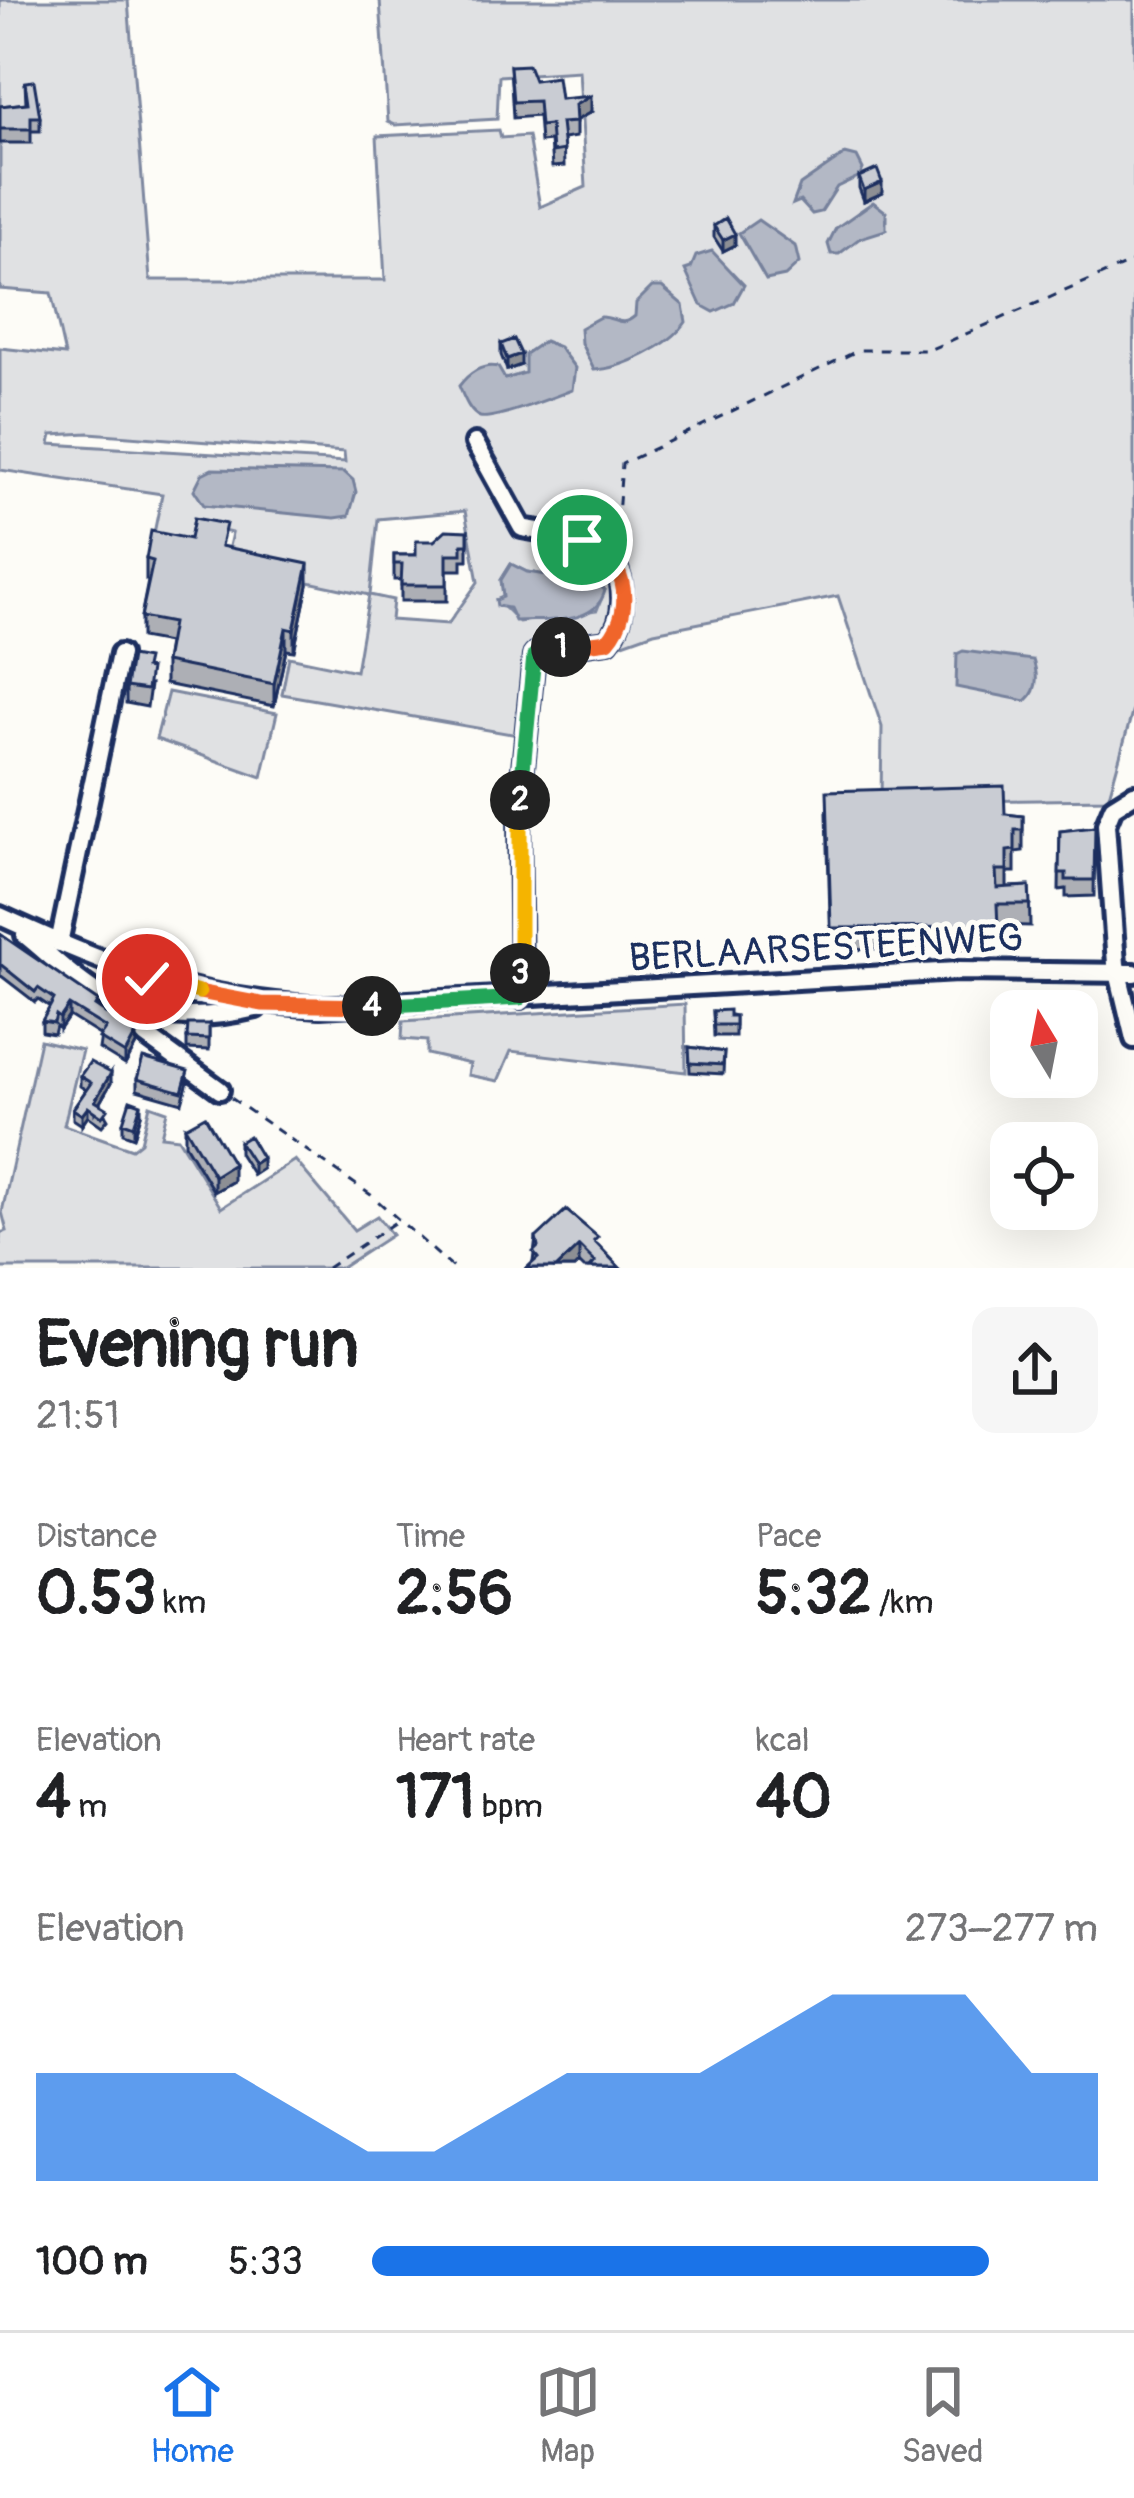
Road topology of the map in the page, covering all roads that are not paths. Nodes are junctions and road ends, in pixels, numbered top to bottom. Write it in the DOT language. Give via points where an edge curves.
graph roads {
  1 [pos="475,443"];
  2 [pos="120,653"];
  3 [pos="1134,794"];
  4 [pos="0,916"];
  5 [pos="59,943"];
  6 [pos="1125,973"];
  7 [pos="520,998"];
  8 [pos="115,1002"];
  9 [pos="262,1004"];
  10 [pos="1134,1039"];
  11 [pos="220,1090"];
  1 -- 7 [label="street" via="521,528 599,546 615,562 622,603 614,636 534,656 519,809"];
  2 -- 5 [label="street"];
  3 -- 6 [label="street" via="1113,807 1106,824"];
  4 -- 5 [label="street, BERLAARSESTEENWEG"];
  4 -- 8 [label="street, BERLAARSESTEENWEG"];
  5 -- 9 [label="street, BERLAARSESTEENWEG" via="147,979"];
  6 -- 7 [label="street, BERLAARSESTEENWEG" via="957,971"];
  6 -- 10 [label="street"];
  7 -- 9 [label="street, BERLAARSESTEENWEG"];
  8 -- 9 [label="street, BERLAARSESTEENWEG" via="176,1016"];
  8 -- 11 [label="street, BERLAARSESTEENWEG" via="146,1036"];
}
